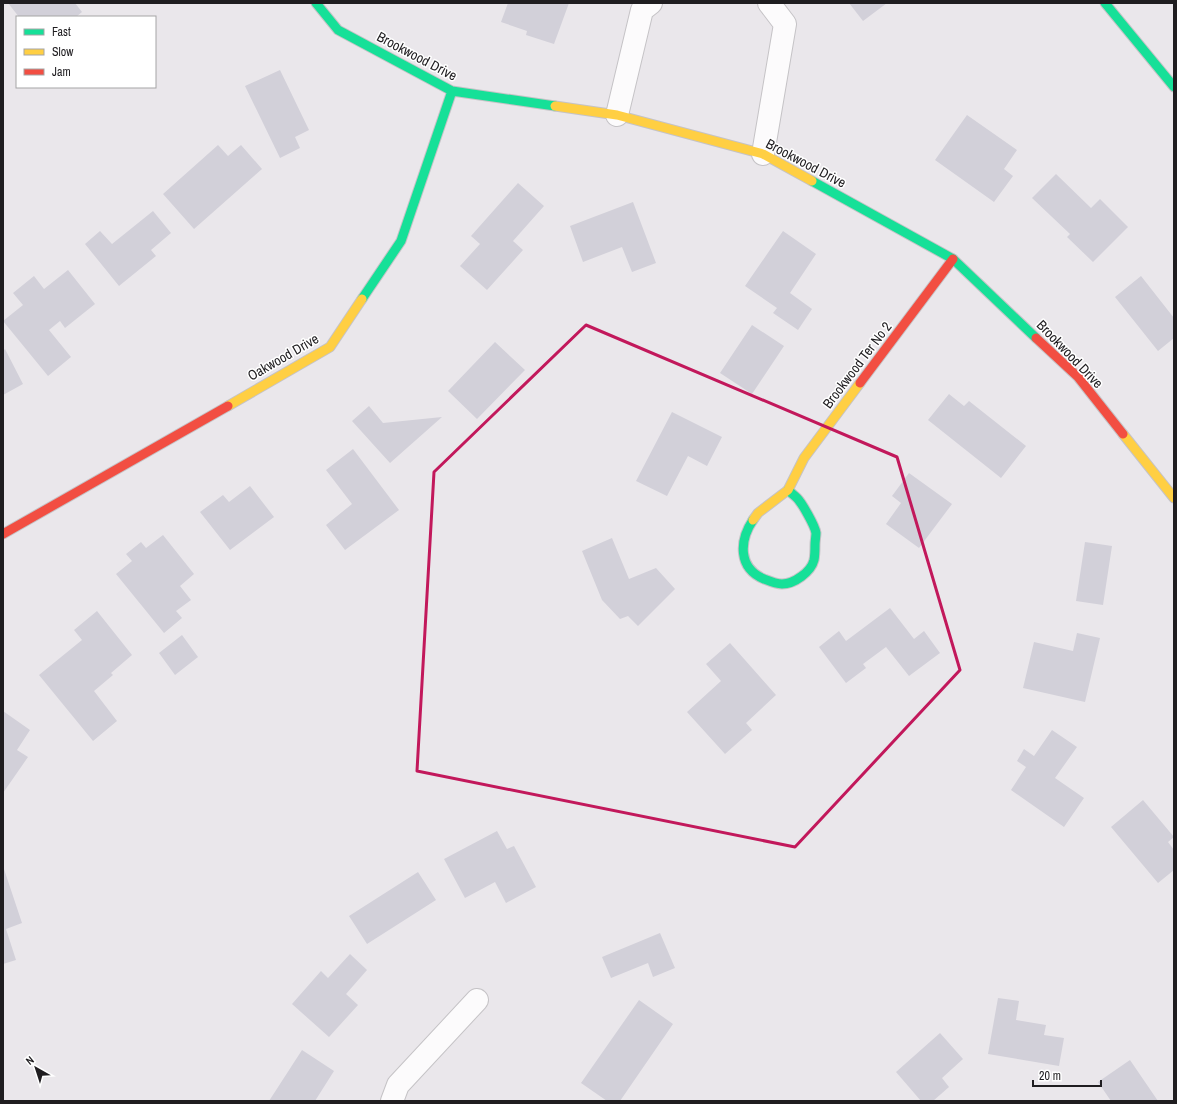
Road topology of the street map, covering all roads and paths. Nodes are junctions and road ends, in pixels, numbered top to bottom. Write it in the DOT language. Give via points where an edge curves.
graph roads {
  1 [pos="316,3"];
  2 [pos="651,3"];
  3 [pos="769,3"];
  4 [pos="1105,3"];
  5 [pos="1174,87"];
  6 [pos="452,91"];
  7 [pos="617,115"];
  8 [pos="763,154"];
  9 [pos="953,259"];
  10 [pos="788,490"];
  11 [pos="1174,498"];
  12 [pos="3,534"];
  13 [pos="477,1000"];
  14 [pos="392,1101"];
  1 -- 6 [label="street, Brookwood Drive" via="338,30"];
  2 -- 7 [label="street" via="642,10"];
  3 -- 8 [label="street" via="785,24"];
  4 -- 5 [label="street"];
  6 -- 7 [label="street, Brookwood Drive"];
  6 -- 12 [label="street, Oakwood Drive" via="401,241 330,346"];
  7 -- 8 [label="street, Brookwood Drive"];
  8 -- 9 [label="street, Brookwood Drive"];
  9 -- 10 [label="street, Brookwood Ter No 2" via="804,458"];
  9 -- 11 [label="street, Brookwood Drive" via="1078,377"];
  10 -- 10 [label="street, Brookwood Ter No 2" via="758,513 744,541 743,554 749,568 758,576 782,584 799,579 809,570 814,561 816,532 798,499"];
  13 -- 14 [label="street" via="398,1086"];
}
